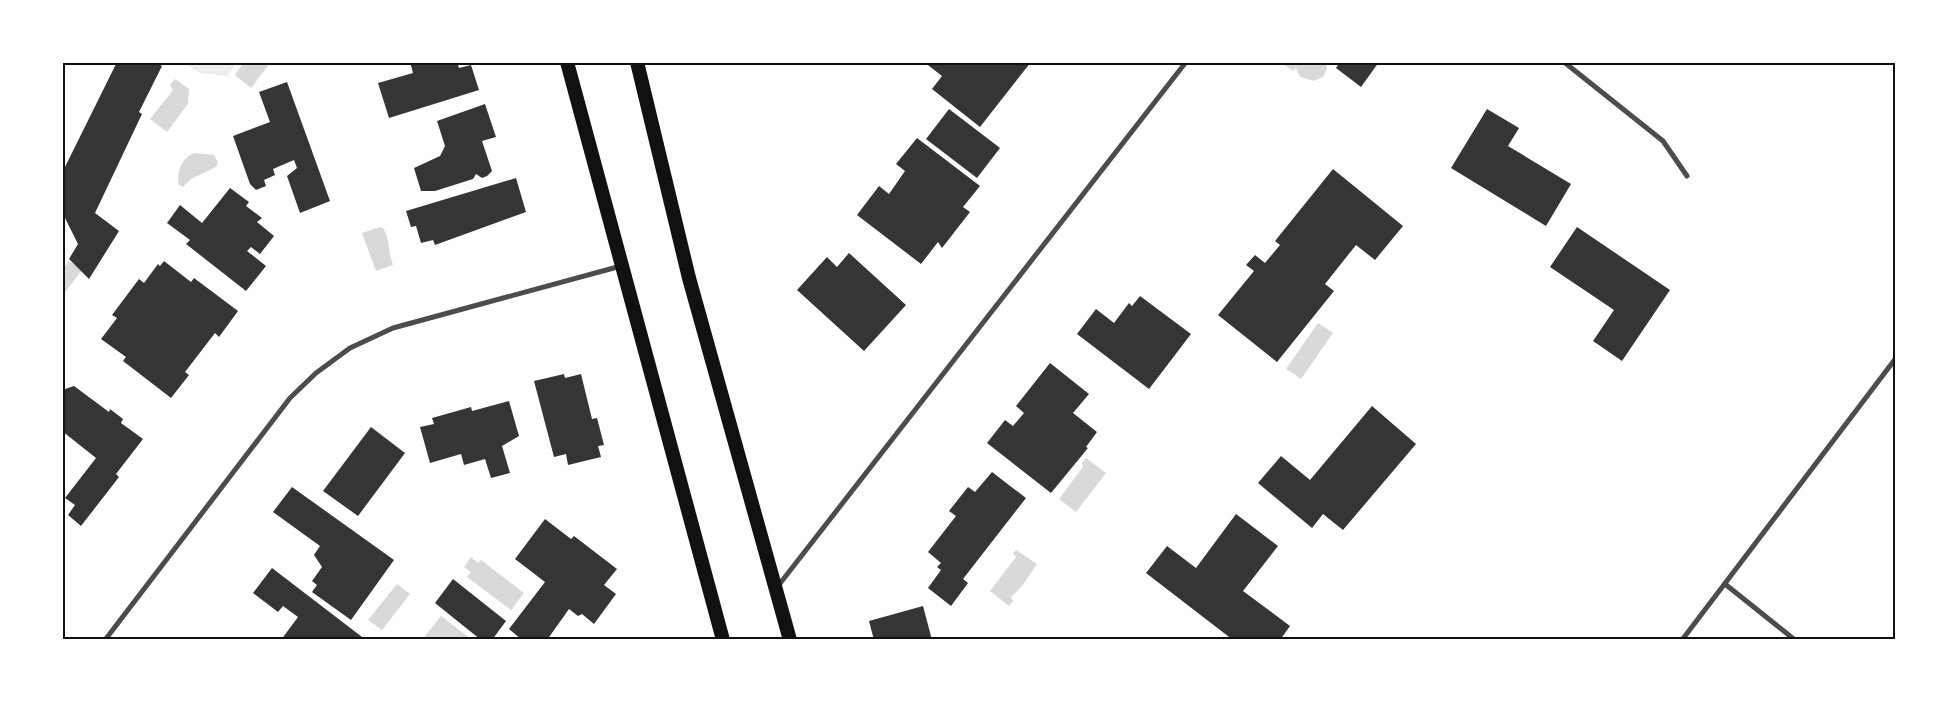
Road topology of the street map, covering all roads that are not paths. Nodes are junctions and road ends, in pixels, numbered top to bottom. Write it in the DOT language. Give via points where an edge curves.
graph roads {
  1 [pos="567,62"];
  2 [pos="637,62"];
  3 [pos="1186,62"];
  4 [pos="1564,62"];
  5 [pos="1687,176"];
  6 [pos="622,266"];
  7 [pos="1896,358"];
  8 [pos="1725,584"];
  9 [pos="776,588"];
  10 [pos="105,640"];
  11 [pos="722,640"];
  12 [pos="790,640"];
  13 [pos="1682,640"];
  14 [pos="1795,640"];
  1 -- 6 [label="highway"];
  2 -- 9 [label="highway" via="689,278"];
  3 -- 9 [label="street"];
  4 -- 5 [label="street" via="1663,141"];
  6 -- 10 [label="street" via="392,328 350,348 316,373 290,398"];
  6 -- 11 [label="highway"];
  7 -- 8 [label="street"];
  8 -- 13 [label="street"];
  8 -- 14 [label="street"];
  9 -- 12 [label="highway"];
}
